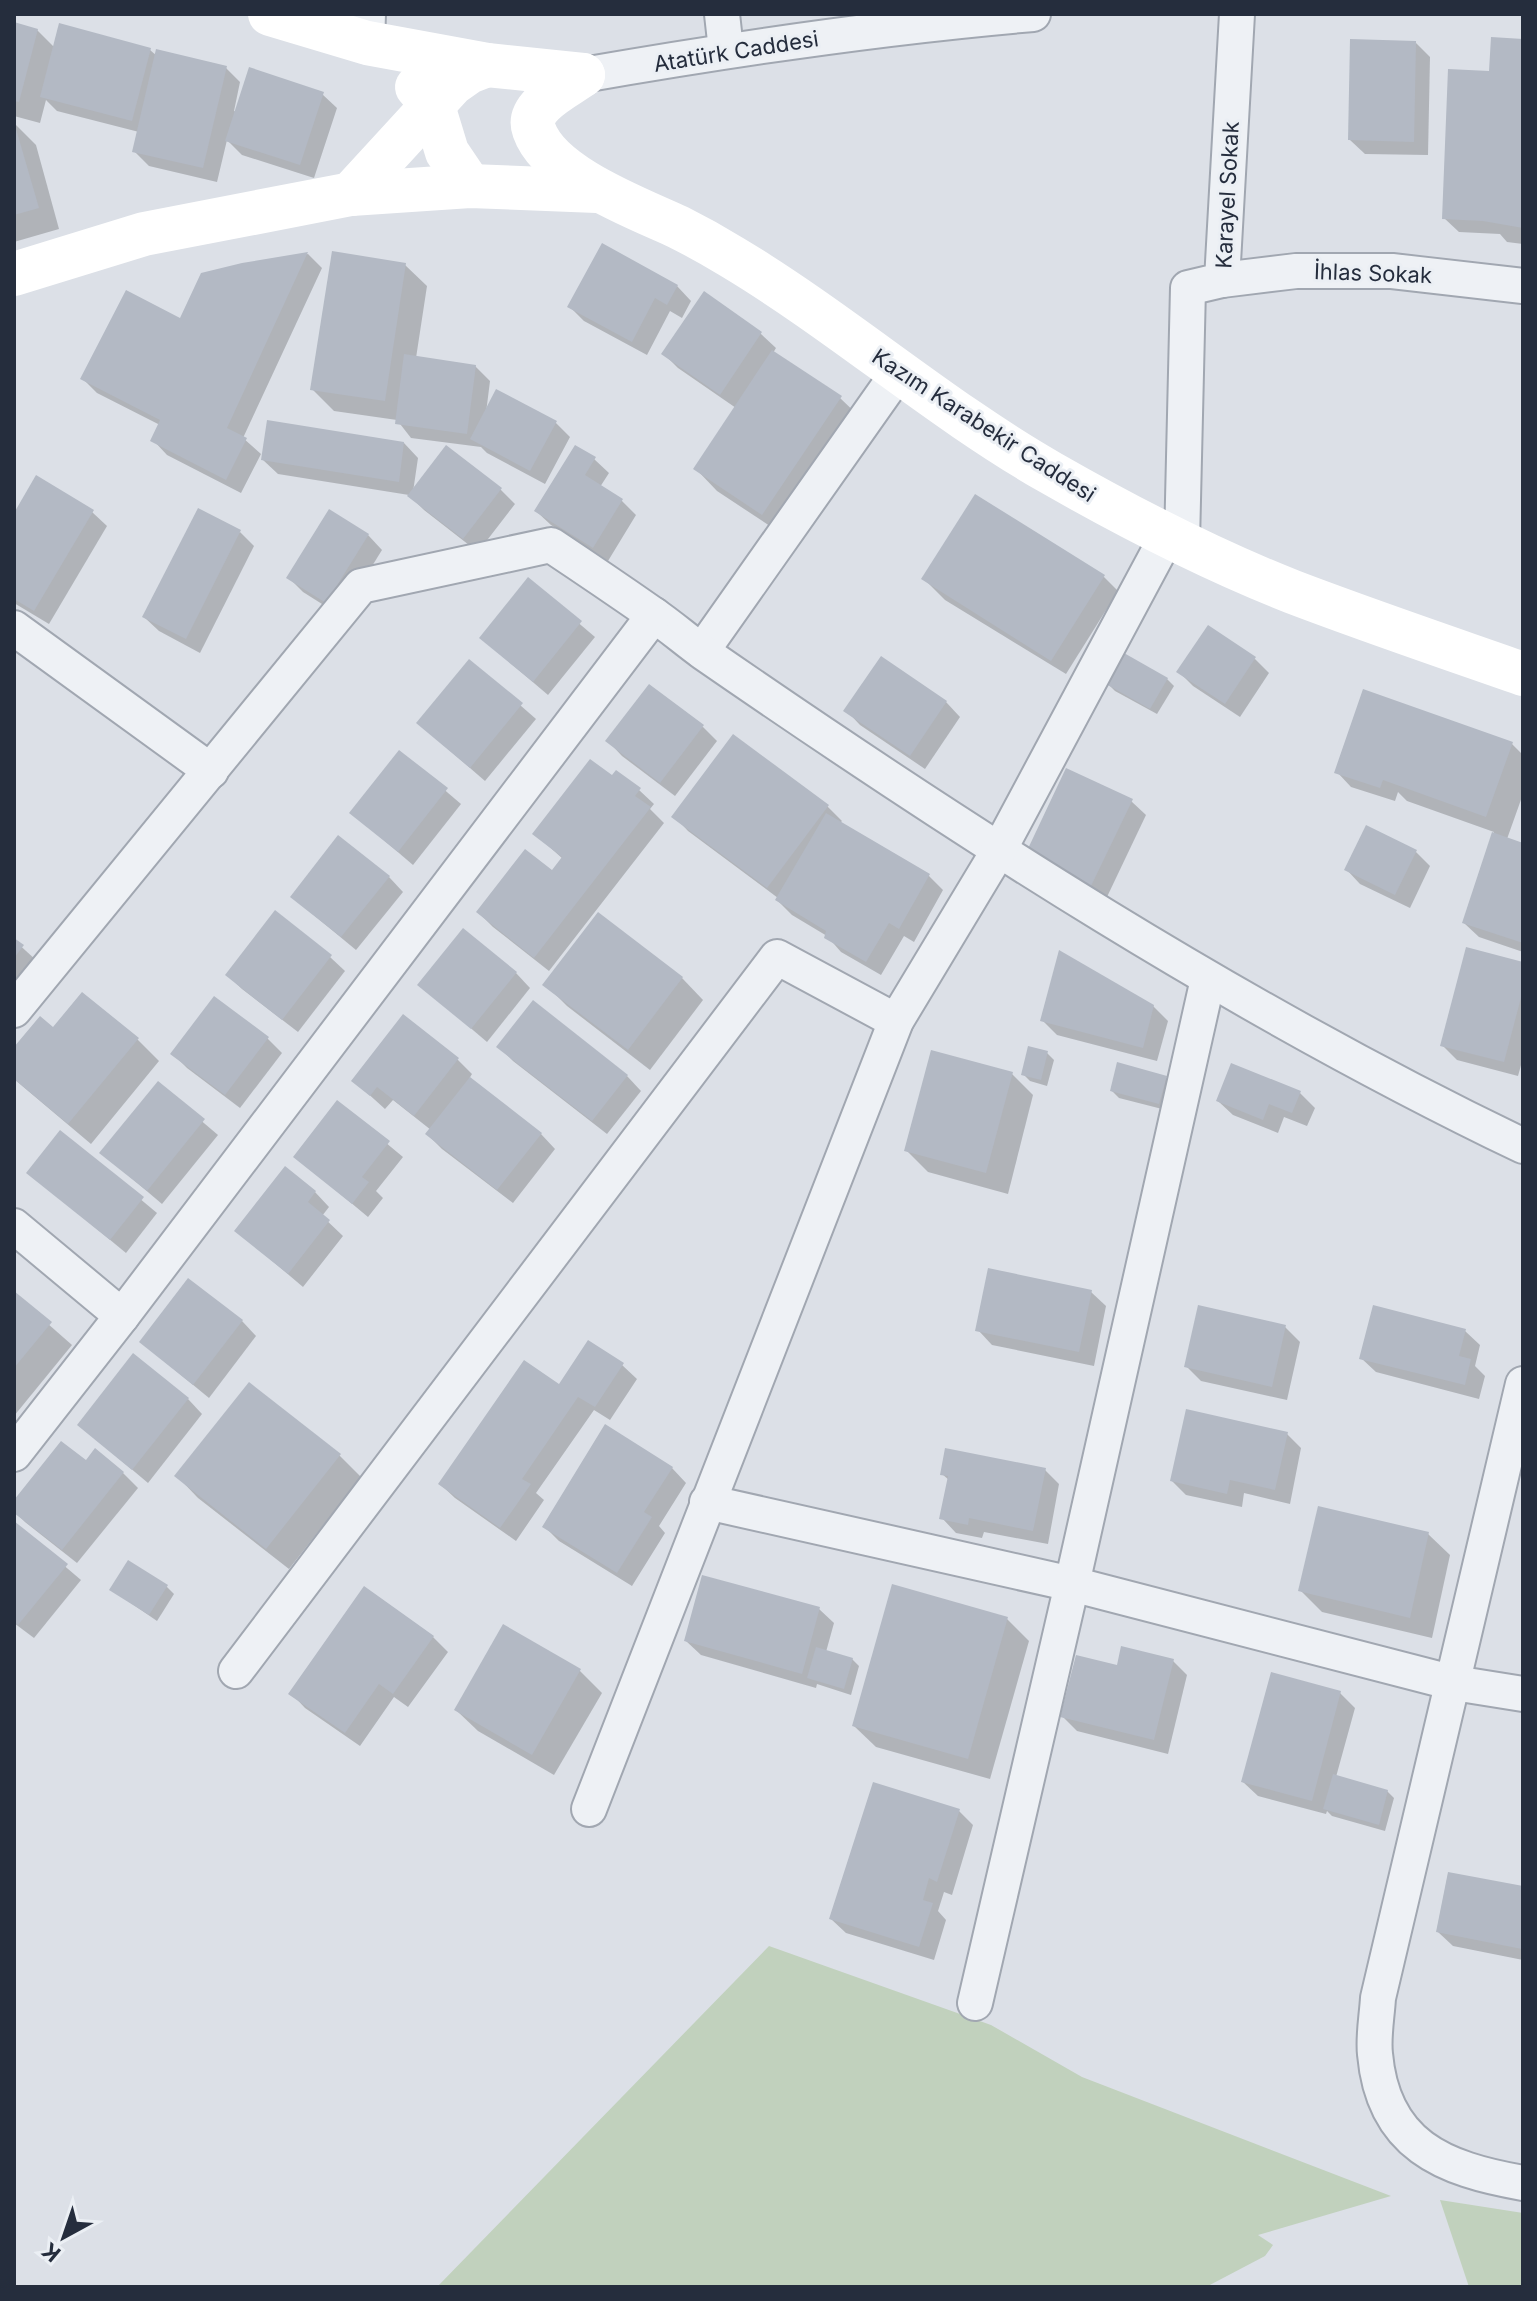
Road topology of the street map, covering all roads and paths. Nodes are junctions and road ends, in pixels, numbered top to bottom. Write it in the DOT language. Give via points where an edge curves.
graph roads {
  1 [pos="270,14"];
  2 [pos="722,14"];
  3 [pos="1033,14"];
  4 [pos="1237,14"];
  5 [pos="368,28"];
  6 [pos="726,50"];
  7 [pos="493,66"];
  8 [pos="583,75"];
  9 [pos="433,106"];
  10 [pos="533,122"];
  11 [pos="481,186"];
  12 [pos="597,191"];
  13 [pos="351,194"];
  14 [pos="14,274"];
  15 [pos="1222,280"];
  16 [pos="1523,286"];
  17 [pos="898,373"];
  18 [pos="1174,539"];
  19 [pos="654,615"];
  20 [pos="14,628"];
  21 [pos="702,651"];
  22 [pos="1523,674"];
  23 [pos="211,771"];
  24 [pos="999,850"];
  25 [pos="1208,979"];
  26 [pos="14,1010"];
  27 [pos="896,1021"];
  28 [pos="1523,1146"];
  29 [pos="14,1226"];
  30 [pos="122,1316"];
  31 [pos="1523,1384"];
  32 [pos="14,1454"];
  33 [pos="707,1502"];
  34 [pos="1072,1584"];
  35 [pos="236,1671"];
  36 [pos="1454,1683"];
  37 [pos="1523,1694"];
  38 [pos="589,1809"];
  39 [pos="975,2003"];
  40 [pos="1523,2183"];
  1 -- 5 [label="street"];
  2 -- 6 [label="street"];
  3 -- 6 [label="street, Atatürk Caddesi"];
  4 -- 15 [label="street, Karayel Sokak"];
  5 -- 7 [label="street"];
  5 -- 9 [label="street"];
  6 -- 8 [label="street, Atatürk Caddesi"];
  7 -- 8 [label="street"];
  7 -- 9 [label="street" via="469,72"];
  7 -- 10 [label="street" via="515,77 526,92"];
  8 -- 10 [label="street" via="542,104"];
  9 -- 11 [label="street" via="447,152"];
  9 -- 13 [label="street"];
  10 -- 11 [label="street" via="512,169"];
  10 -- 12 [label="street" via="541,144"];
  11 -- 12 [label="street"];
  11 -- 13 [label="street"];
  12 -- 17 [label="street, Kazım Karabekir Caddesi" via="733,257"];
  13 -- 14 [label="street" via="144,234"];
  15 -- 16 [label="street, İhlas Sokak" via="1296,271 1392,271"];
  15 -- 18 [label="street, Karayel Sokak" via="1188,288"];
  17 -- 18 [label="street, Kazım Karabekir Caddesi" via="1048,472"];
  17 -- 21 [label="street"];
  18 -- 22 [label="street, Kazım Karabekir Caddesi" via="1290,591"];
  18 -- 24 [label="street"];
  19 -- 21 [label="street"];
  19 -- 23 [label="street" via="551,545 361,586"];
  19 -- 30 [label="street"];
  20 -- 23 [label="street"];
  21 -- 24 [label="street"];
  23 -- 26 [label="street"];
  24 -- 25 [label="street"];
  24 -- 27 [label="street"];
  25 -- 28 [label="street" via="1435,1104"];
  25 -- 34 [label="street"];
  27 -- 33 [label="street"];
  27 -- 35 [label="street" via="777,957"];
  29 -- 30 [label="street"];
  30 -- 32 [label="street"];
  31 -- 36 [label="street"];
  33 -- 34 [label="street"];
  33 -- 38 [label="street"];
  34 -- 36 [label="street"];
  34 -- 39 [label="street"];
  36 -- 37 [label="street"];
  36 -- 40 [label="street" via="1378,1998 1374,2053 1383,2096 1406,2137 1447,2163"];
}
